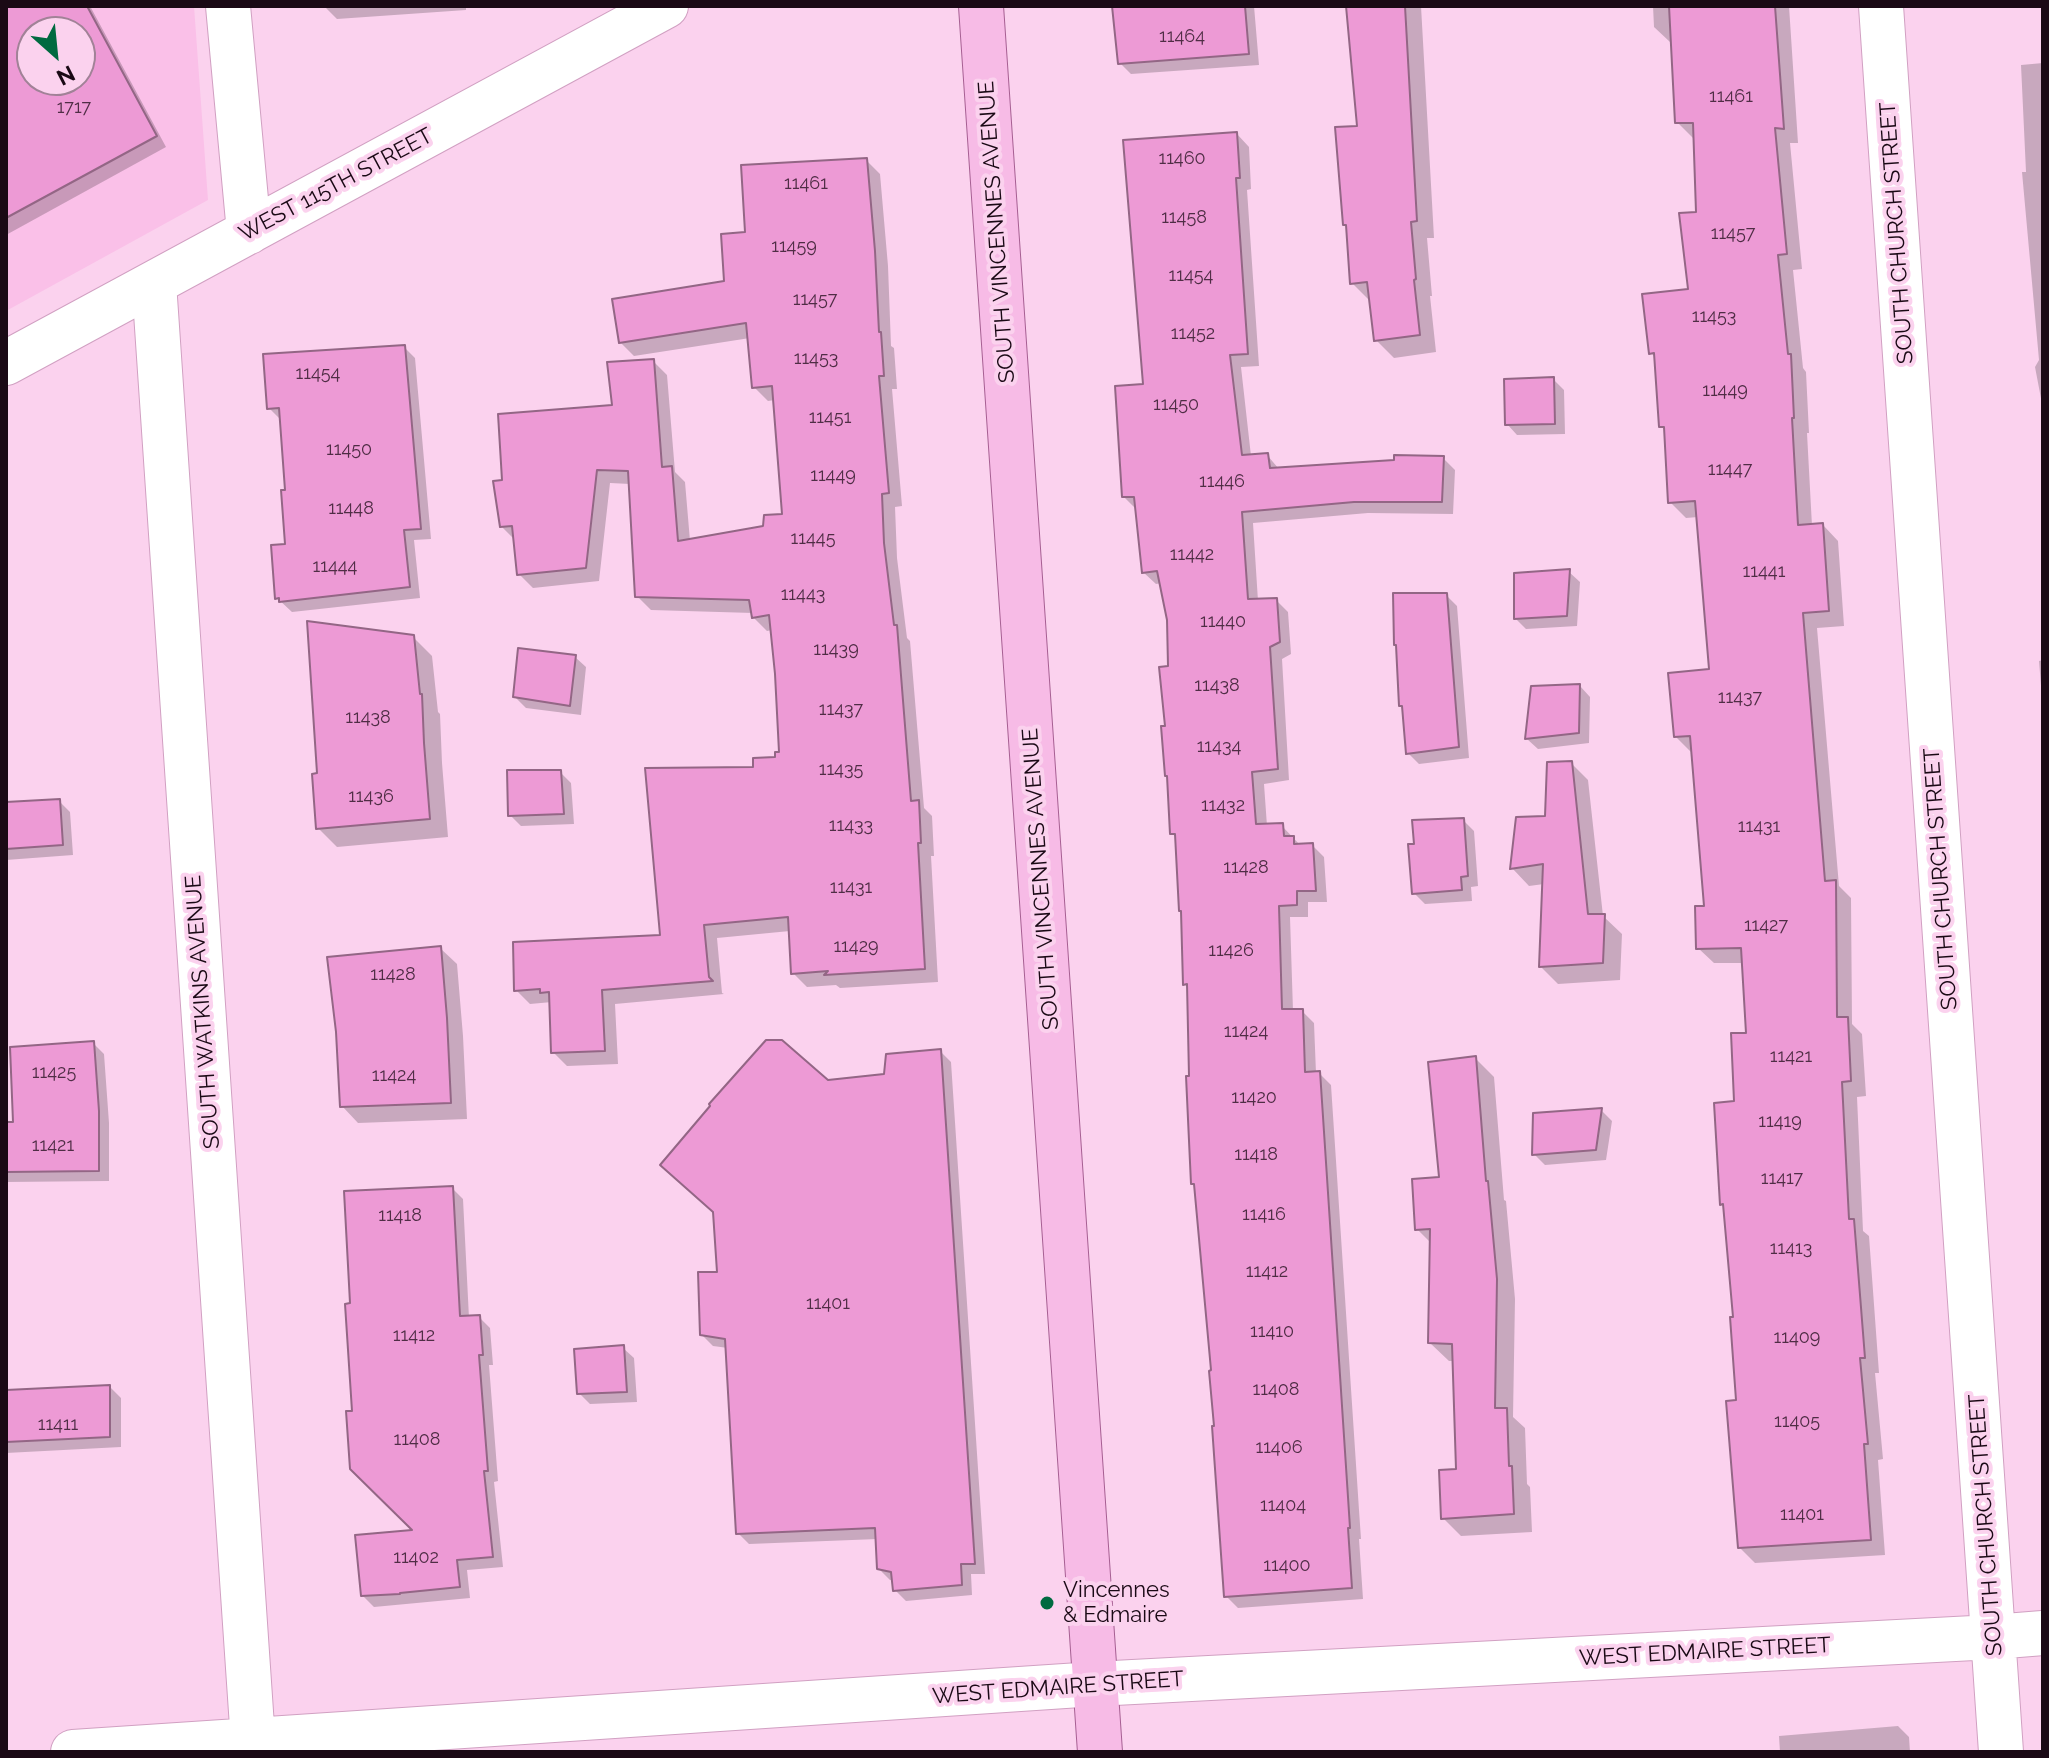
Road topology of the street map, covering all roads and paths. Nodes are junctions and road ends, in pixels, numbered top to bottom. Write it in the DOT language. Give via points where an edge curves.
graph roads {
  1 [pos="228,6"];
  2 [pos="666,6"];
  3 [pos="981,6"];
  4 [pos="1881,6"];
  5 [pos="249,232"];
  6 [pos="154,283"];
  7 [pos="6,363"];
  8 [pos="2043,1633"];
  9 [pos="1993,1637"];
  10 [pos="1095,1684"];
  11 [pos="253,1741"];
  12 [pos="73,1752"];
  13 [pos="1100,1752"];
  14 [pos="2001,1752"];
  1 -- 5 [label="street"];
  2 -- 5 [label="street, WEST 115TH STREET"];
  3 -- 10 [label="main road, SOUTH VINCENNES AVENUE"];
  4 -- 9 [label="street, SOUTH CHURCH STREET"];
  5 -- 6 [label="street, WEST 115TH STREET"];
  6 -- 7 [label="street, WEST 115TH STREET"];
  6 -- 11 [label="street, SOUTH WATKINS AVENUE"];
  8 -- 9 [label="street, WEST EDMAIRE STREET"];
  9 -- 10 [label="street, WEST EDMAIRE STREET"];
  9 -- 14 [label="street, SOUTH CHURCH STREET"];
  10 -- 11 [label="street, WEST EDMAIRE STREET"];
  10 -- 13 [label="main road, SOUTH VINCENNES AVENUE"];
  11 -- 12 [label="street, WEST EDMAIRE STREET"];
}
